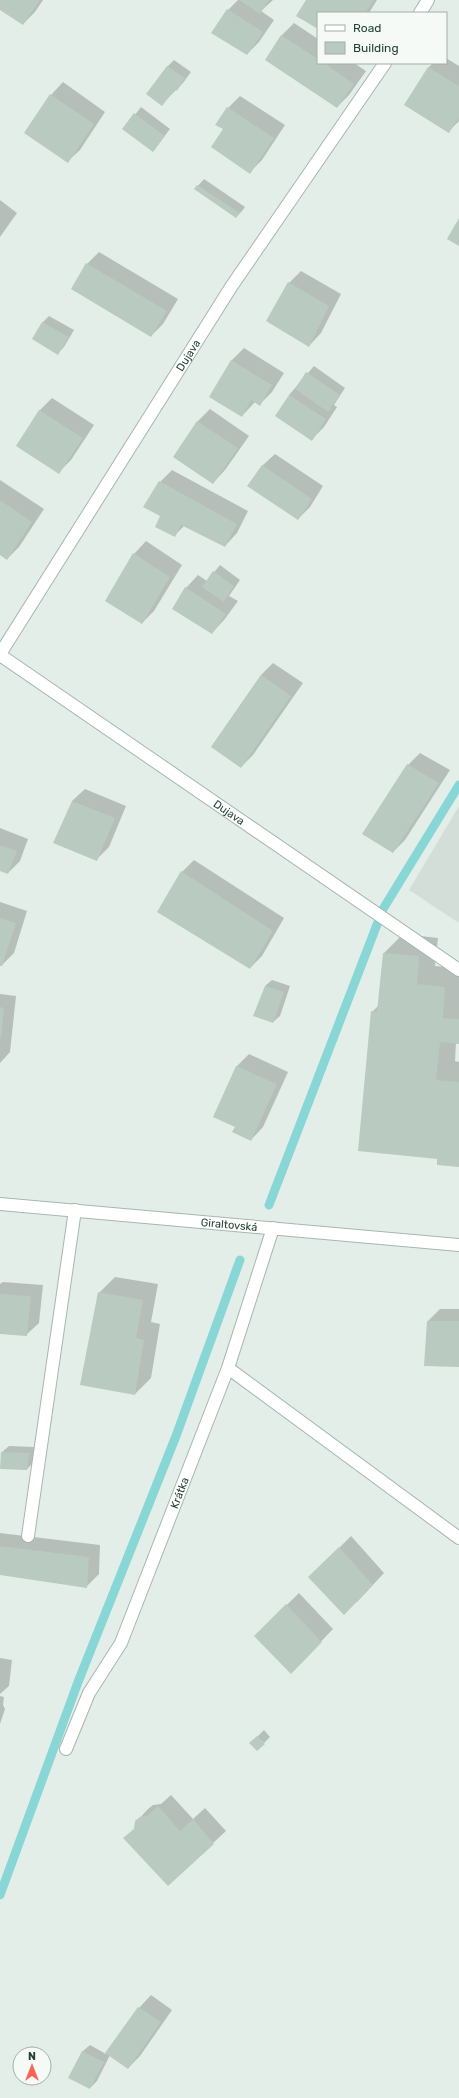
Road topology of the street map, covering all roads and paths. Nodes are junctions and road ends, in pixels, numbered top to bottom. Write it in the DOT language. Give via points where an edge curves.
graph roads {
  1 [pos="428,0"];
  2 [pos="421,12"];
  3 [pos="384,64"];
  4 [pos="0,654"];
  5 [pos="459,970"];
  6 [pos="0,1204"];
  7 [pos="75,1210"];
  8 [pos="273,1228"];
  9 [pos="459,1245"];
  10 [pos="228,1368"];
  11 [pos="28,1536"];
  12 [pos="459,1538"];
  13 [pos="66,1749"];
  1 -- 2 [label="street"];
  3 -- 4 [label="street, Dujava" via="231,287"];
  4 -- 5 [label="street, Dujava"];
  6 -- 7 [label="street, Giraltovská"];
  7 -- 8 [label="street, Giraltovská"];
  7 -- 11 [label="street"];
  8 -- 9 [label="street, Giraltovská"];
  8 -- 10 [label="street, Krátka"];
  10 -- 12 [label="street"];
  10 -- 13 [label="street, Krátka" via="121,1643 89,1693"];
}
